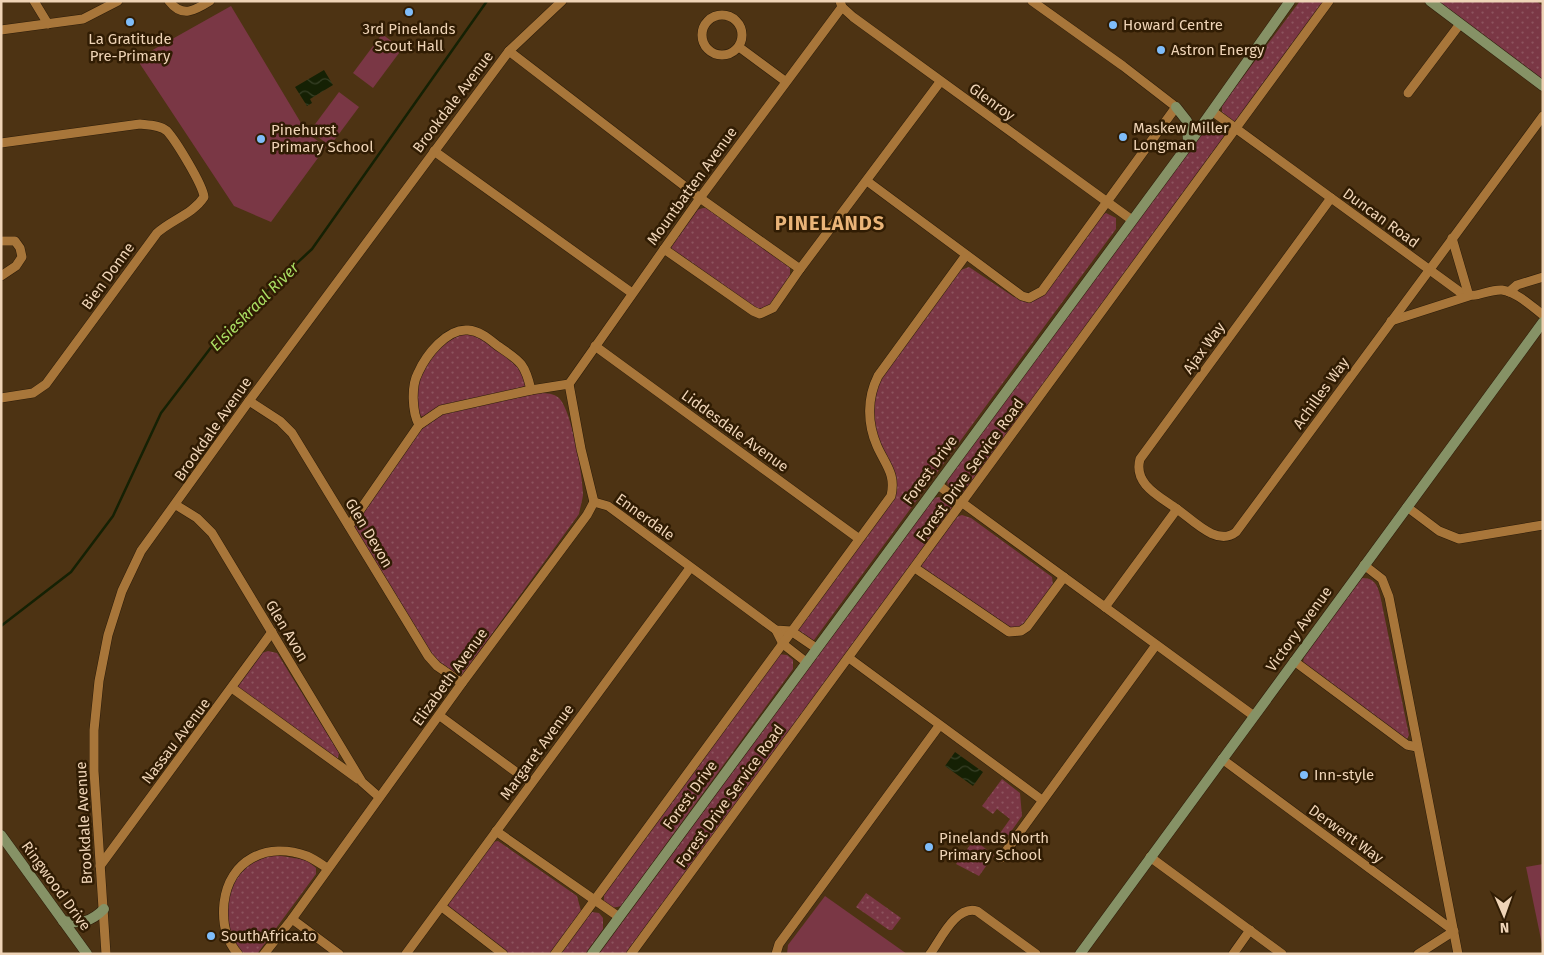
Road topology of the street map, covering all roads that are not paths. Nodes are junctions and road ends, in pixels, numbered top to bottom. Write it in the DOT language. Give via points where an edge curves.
graph roads {
  1 [pos="34,1"];
  2 [pos="118,1"];
  3 [pos="169,1"];
  4 [pos="210,1"];
  5 [pos="562,1"];
  6 [pos="1032,1"];
  7 [pos="1290,1"];
  8 [pos="1329,1"];
  9 [pos="1430,1"];
  10 [pos="841,4"];
  11 [pos="48,24"];
  12 [pos="1460,24"];
  13 [pos="1,30"];
  14 [pos="739,47"];
  15 [pos="508,51"];
  16 [pos="785,81"];
  17 [pos="940,82"];
  18 [pos="1543,86"];
  19 [pos="1408,93"];
  20 [pos="1176,107"];
  21 [pos="1212,111"];
  22 [pos="1543,116"];
  23 [pos="1237,130"];
  24 [pos="1,143"];
  25 [pos="1188,144"];
  26 [pos="434,151"];
  27 [pos="867,181"];
  28 [pos="700,198"];
  29 [pos="1331,198"];
  30 [pos="1108,203"];
  31 [pos="1132,220"];
  32 [pos="1452,238"];
  33 [pos="1,241"];
  34 [pos="664,249"];
  35 [pos="966,255"];
  36 [pos="800,269"];
  37 [pos="1429,270"];
  38 [pos="1,276"];
  39 [pos="1543,278"];
  40 [pos="1509,292"];
  41 [pos="632,293"];
  42 [pos="1469,296"];
  43 [pos="1543,314"];
  44 [pos="1391,321"];
  45 [pos="1543,322"];
  46 [pos="595,346"];
  47 [pos="569,384"];
  48 [pos="530,390"];
  49 [pos="1,398"];
  50 [pos="248,401"];
  51 [pos="419,425"];
  52 [pos="938,485"];
  53 [pos="594,502"];
  54 [pos="962,502"];
  55 [pos="176,505"];
  56 [pos="1407,507"];
  57 [pos="1176,509"];
  58 [pos="1543,525"];
  59 [pos="349,526"];
  60 [pos="858,538"];
  61 [pos="1364,565"];
  62 [pos="690,568"];
  63 [pos="916,568"];
  64 [pos="1064,578"];
  65 [pos="1105,607"];
  66 [pos="776,630"];
  67 [pos="791,631"];
  68 [pos="272,632"];
  69 [pos="783,644"];
  70 [pos="1156,645"];
  71 [pos="816,648"];
  72 [pos="848,658"];
  73 [pos="1294,661"];
  74 [pos="806,662"];
  75 [pos="462,683"];
  76 [pos="232,688"];
  77 [pos="440,716"];
  78 [pos="1254,716"];
  79 [pos="939,726"];
  80 [pos="1418,747"];
  81 [pos="1222,759"];
  82 [pos="362,782"];
  83 [pos="531,783"];
  84 [pos="379,797"];
  85 [pos="1042,800"];
  86 [pos="496,831"];
  87 [pos="1,835"];
  88 [pos="1150,857"];
  89 [pos="1001,858"];
  90 [pos="100,866"];
  91 [pos="327,868"];
  92 [pos="594,901"];
  93 [pos="442,907"];
  94 [pos="104,909"];
  95 [pos="619,917"];
  96 [pos="292,919"];
  97 [pos="62,920"];
  98 [pos="1250,930"];
  99 [pos="1454,931"];
  100 [pos="87,954"];
  101 [pos="106,954"];
  102 [pos="238,954"];
  103 [pos="264,954"];
  104 [pos="339,954"];
  105 [pos="406,954"];
  106 [pos="504,954"];
  107 [pos="555,954"];
  108 [pos="592,954"];
  109 [pos="631,954"];
  110 [pos="776,954"];
  111 [pos="930,954"];
  112 [pos="1036,954"];
  113 [pos="1080,954"];
  114 [pos="1234,954"];
  115 [pos="1282,954"];
  116 [pos="1418,954"];
  117 [pos="1458,954"];
  1 -- 11 [label="street"];
  2 -- 11 [label="street" via="90,18"];
  3 -- 4 [label="street" via="184,13"];
  5 -- 15 [label="street, Brookdale Avenue"];
  6 -- 20 [label="street"];
  7 -- 21 [label="main road, Forest Drive"];
  8 -- 23 [label="street, Forest Drive Service Road"];
  9 -- 12 [label="main road"];
  10 -- 16 [label="street, Mountbatten Avenue"];
  10 -- 17 [label="street, Glenroy"];
  11 -- 13 [label="street"];
  12 -- 18 [label="main road"];
  12 -- 19 [label="street"];
  14 -- 14 [label="street" via="726,55 711,52 702,40 702,31 716,16 731,17 742,30"];
  14 -- 16 [label="street"];
  15 -- 26 [label="street, Brookdale Avenue"];
  15 -- 28 [label="street"];
  16 -- 28 [label="street, Mountbatten Avenue"];
  17 -- 27 [label="street"];
  17 -- 30 [label="street, Glenroy"];
  20 -- 25 [label="main road" via="1187,121"];
  20 -- 30 [label="street"];
  21 -- 23 [label="street, Duncan Road"];
  21 -- 25 [label="main road, Forest Drive"];
  22 -- 32 [label="street, Achilles Way"];
  23 -- 29 [label="street, Duncan Road"];
  23 -- 54 [label="street, Forest Drive Service Road"];
  24 -- 49 [label="street, Bien Donne" via="140,124 155,125 166,131 182,154 201,185 204,197 200,204 157,233 46,384 33,393"];
  25 -- 31 [label="main road, Forest Drive"];
  26 -- 41 [label="street"];
  26 -- 50 [label="street, Brookdale Avenue"];
  27 -- 35 [label="street"];
  27 -- 36 [label="street"];
  28 -- 34 [label="street, Mountbatten Avenue"];
  28 -- 36 [label="street"];
  29 -- 37 [label="street, Duncan Road"];
  29 -- 57 [label="street, Ajax Way" via="1140,459 1138,468 1143,483"];
  30 -- 31 [label="street, Glenroy"];
  30 -- 35 [label="street" via="1042,291 1029,298"];
  31 -- 52 [label="main road, Forest Drive"];
  32 -- 37 [label="street, Achilles Way"];
  32 -- 42 [label="street"];
  33 -- 38 [label="street" via="15,241 22,257 16,266"];
  34 -- 36 [label="street" via="760,314 773,308"];
  34 -- 41 [label="street, Mountbatten Avenue"];
  35 -- 60 [label="street" via="878,376 870,392 873,432 894,483 891,496"];
  37 -- 42 [label="street, Duncan Road"];
  37 -- 44 [label="street, Achilles Way"];
  39 -- 40 [label="street" via="1517,285"];
  40 -- 42 [label="street" via="1496,290"];
  40 -- 43 [label="street"];
  41 -- 46 [label="street, Mountbatten Avenue"];
  42 -- 44 [label="street"];
  44 -- 57 [label="street, Achilles Way" via="1236,532 1231,536 1218,537"];
  45 -- 56 [label="main road, Victory Avenue"];
  46 -- 47 [label="street, Mountbatten Avenue"];
  46 -- 60 [label="street, Liddesdale Avenue"];
  47 -- 48 [label="street"];
  47 -- 53 [label="street, Ennerdale"];
  48 -- 51 [label="street" via="441,410"];
  48 -- 51 [label="street" via="521,362 479,332 453,332 442,339 418,373 414,385 414,411"];
  50 -- 55 [label="street, Brookdale Avenue"];
  50 -- 59 [label="street, Glen Devon" via="286,426"];
  51 -- 59 [label="street"];
  52 -- 54 [label="street"];
  52 -- 71 [label="main road, Forest Drive"];
  53 -- 62 [label="street, Ennerdale" via="608,506"];
  53 -- 75 [label="street, Elizabeth Avenue" via="587,516"];
  54 -- 63 [label="street, Forest Drive Service Road"];
  54 -- 64 [label="street"];
  55 -- 68 [label="street, Glen Avon" via="212,532"];
  55 -- 90 [label="street, Brookdale Avenue" via="141,551 122,591 104,656 94,730"];
  56 -- 58 [label="street" via="1440,531 1459,539"];
  56 -- 61 [label="main road, Victory Avenue"];
  57 -- 65 [label="street"];
  59 -- 75 [label="street, Glen Devon" via="428,656"];
  60 -- 67 [label="street"];
  61 -- 73 [label="main road, Victory Avenue"];
  61 -- 80 [label="street" via="1382,579 1386,587"];
  62 -- 66 [label="street, Ennerdale"];
  62 -- 83 [label="street, Margaret Avenue"];
  63 -- 64 [label="street" via="1008,632 1027,627"];
  63 -- 72 [label="street, Forest Drive Service Road"];
  64 -- 65 [label="street"];
  65 -- 70 [label="street"];
  66 -- 67 [label="street"];
  66 -- 69 [label="street, Ennerdale"];
  67 -- 69 [label="street"];
  67 -- 71 [label="street"];
  68 -- 76 [label="street, Nassau Avenue"];
  68 -- 82 [label="street, Glen Avon"];
  69 -- 74 [label="street, Ennerdale"];
  69 -- 92 [label="street"];
  70 -- 78 [label="street"];
  70 -- 85 [label="street"];
  71 -- 74 [label="main road, Forest Drive"];
  72 -- 79 [label="street"];
  72 -- 109 [label="street, Forest Drive Service Road"];
  73 -- 78 [label="main road, Victory Avenue"];
  73 -- 80 [label="street" via="1407,745"];
  74 -- 95 [label="main road, Forest Drive"];
  75 -- 77 [label="street, Elizabeth Avenue"];
  76 -- 82 [label="street, Glen Avon"];
  76 -- 90 [label="street, Nassau Avenue"];
  77 -- 83 [label="street"];
  77 -- 84 [label="street, Elizabeth Avenue"];
  78 -- 81 [label="main road, Victory Avenue"];
  79 -- 85 [label="street"];
  79 -- 110 [label="street" via="784,937"];
  80 -- 99 [label="street"];
  81 -- 88 [label="main road, Victory Avenue"];
  81 -- 99 [label="street, Derwent Way"];
  82 -- 84 [label="street, Glen Avon"];
  83 -- 86 [label="street, Margaret Avenue"];
  84 -- 91 [label="street, Elizabeth Avenue"];
  85 -- 89 [label="street"];
  86 -- 92 [label="street"];
  86 -- 93 [label="street, Margaret Avenue"];
  87 -- 97 [label="main road, Ringwood Drive"];
  88 -- 98 [label="street"];
  88 -- 113 [label="main road, Victory Avenue"];
  90 -- 94 [label="street, Brookdale Avenue"];
  91 -- 96 [label="street, Elizabeth Avenue"];
  91 -- 102 [label="street" via="308,856 275,851 257,855 242,864 231,876 223,910 224,928"];
  92 -- 95 [label="street"];
  92 -- 107 [label="street"];
  93 -- 105 [label="street, Margaret Avenue"];
  93 -- 106 [label="street"];
  94 -- 97 [label="main road" via="86,922"];
  94 -- 101 [label="street, Brookdale Avenue"];
  95 -- 108 [label="main road, Forest Drive"];
  96 -- 103 [label="street, Elizabeth Avenue"];
  96 -- 104 [label="street"];
  97 -- 100 [label="main road, Ringwood Drive"];
  98 -- 114 [label="street"];
  98 -- 115 [label="street"];
  99 -- 116 [label="street"];
  99 -- 117 [label="street"];
  111 -- 112 [label="street" via="960,913 972,909"];
}
